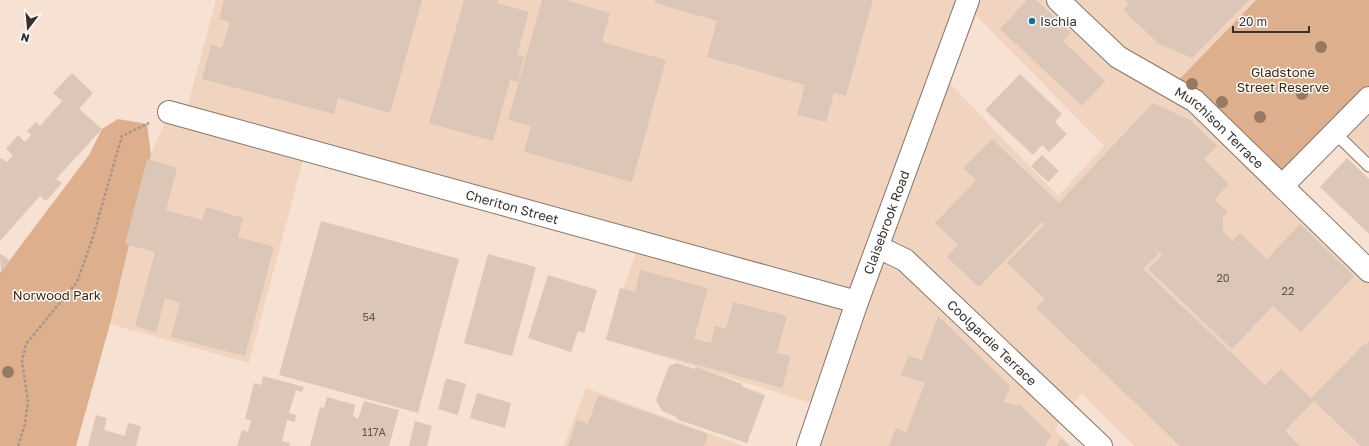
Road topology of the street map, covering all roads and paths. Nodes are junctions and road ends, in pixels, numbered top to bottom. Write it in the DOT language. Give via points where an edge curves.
graph roads {
  1 [pos="968,0"];
  2 [pos="1058,0"];
  3 [pos="1369,98"];
  4 [pos="169,112"];
  5 [pos="1335,133"];
  6 [pos="1369,166"];
  7 [pos="1282,186"];
  8 [pos="878,247"];
  9 [pos="1369,271"];
  10 [pos="857,302"];
  11 [pos="18,446"];
  12 [pos="808,446"];
  13 [pos="1100,446"];
  1 -- 8 [label="street, Claisebrook Road"];
  2 -- 7 [label="street, Murchison Terrace" via="1118,57 1195,102"];
  3 -- 5 [label="street"];
  4 -- 10 [label="street, Cheriton Street"];
  4 -- 11 [label="path" via="122,136 77,282 26,344 22,361 28,400 25,424"];
  5 -- 6 [label="lane"];
  5 -- 7 [label="street"];
  7 -- 9 [label="street, Murchison Terrace"];
  8 -- 10 [label="street, Claisebrook Road"];
  8 -- 13 [label="street, Coolgardie Terrace" via="905,260"];
  10 -- 12 [label="street, Claisebrook Road"];
}
